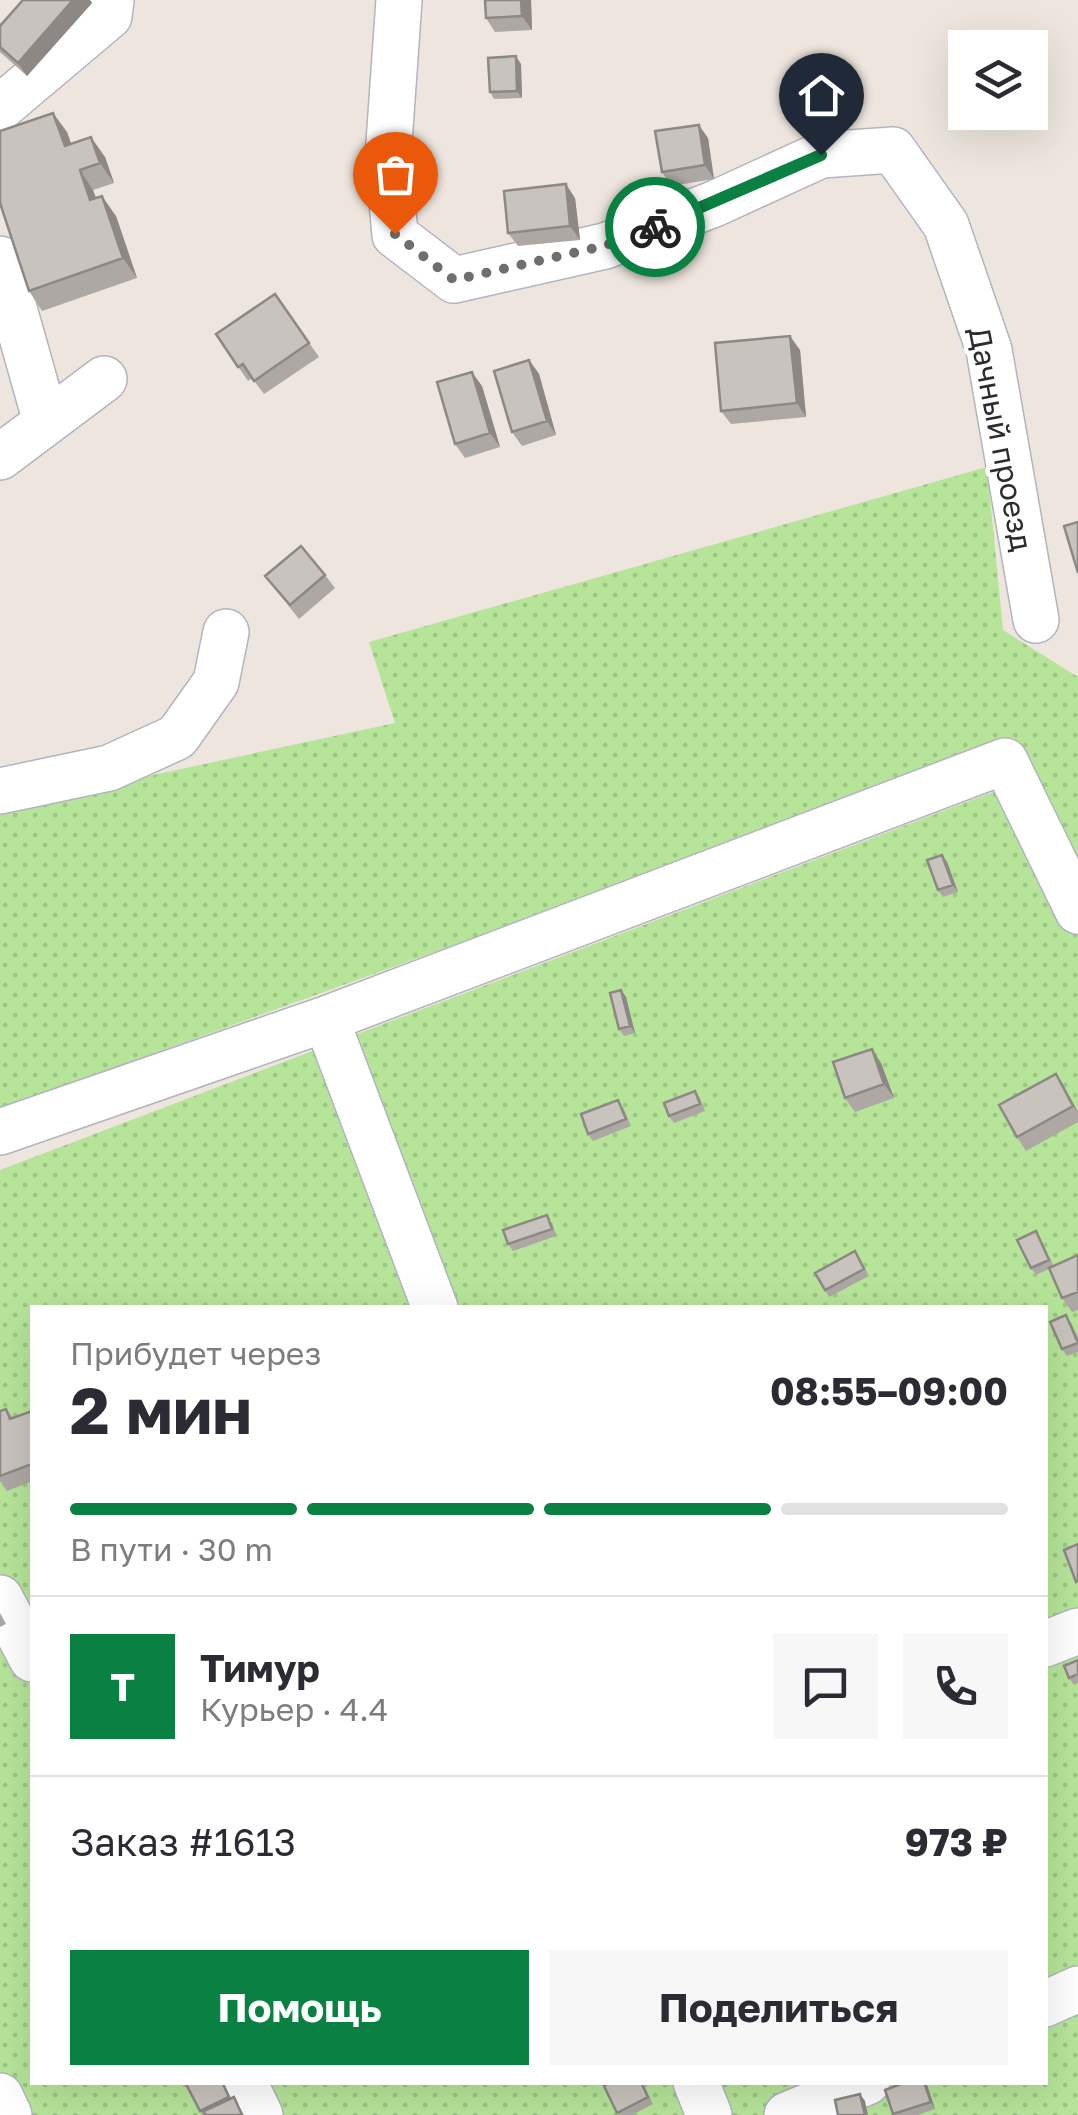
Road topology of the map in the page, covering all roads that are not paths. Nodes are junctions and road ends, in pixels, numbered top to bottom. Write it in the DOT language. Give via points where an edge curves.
graph roads {
  1 [pos="112,0"];
  2 [pos="399,0"];
  3 [pos="0,108"];
  4 [pos="0,259"];
  5 [pos="104,379"];
  6 [pos="46,422"];
  7 [pos="0,457"];
  8 [pos="1036,620"];
  9 [pos="226,632"];
  10 [pos="0,791"];
  11 [pos="1078,911"];
  12 [pos="326,1019"];
  13 [pos="0,1132"];
  14 [pos="434,1305"];
  15 [pos="0,1598"];
  16 [pos="1078,1631"];
  17 [pos="1048,1643"];
  18 [pos="30,1654"];
  19 [pos="1078,1989"];
  20 [pos="1048,2003"];
  21 [pos="245,2085"];
  22 [pos="697,2085"];
  23 [pos="860,2085"];
  24 [pos="0,2096"];
  25 [pos="9,2115"];
  26 [pos="260,2115"];
  27 [pos="709,2115"];
  28 [pos="787,2115"];
  1 -- 3 [label="street" via="109,16"];
  2 -- 8 [label="street, Дачный проезд" via="388,157 395,234 454,280 604,246 821,155 893,150 946,225 989,350"];
  4 -- 6 [label="street"];
  5 -- 6 [label="street"];
  6 -- 7 [label="street"];
  9 -- 10 [label="street" via="216,682 177,737 109,768"];
  11 -- 12 [label="street" via="1005,761"];
  12 -- 13 [label="street"];
  12 -- 14 [label="street"];
  15 -- 18 [label="street"];
  16 -- 17 [label="street"];
  19 -- 20 [label="street"];
  21 -- 26 [label="street"];
  22 -- 27 [label="street"];
  23 -- 28 [label="street"];
  24 -- 25 [label="street"];
}
